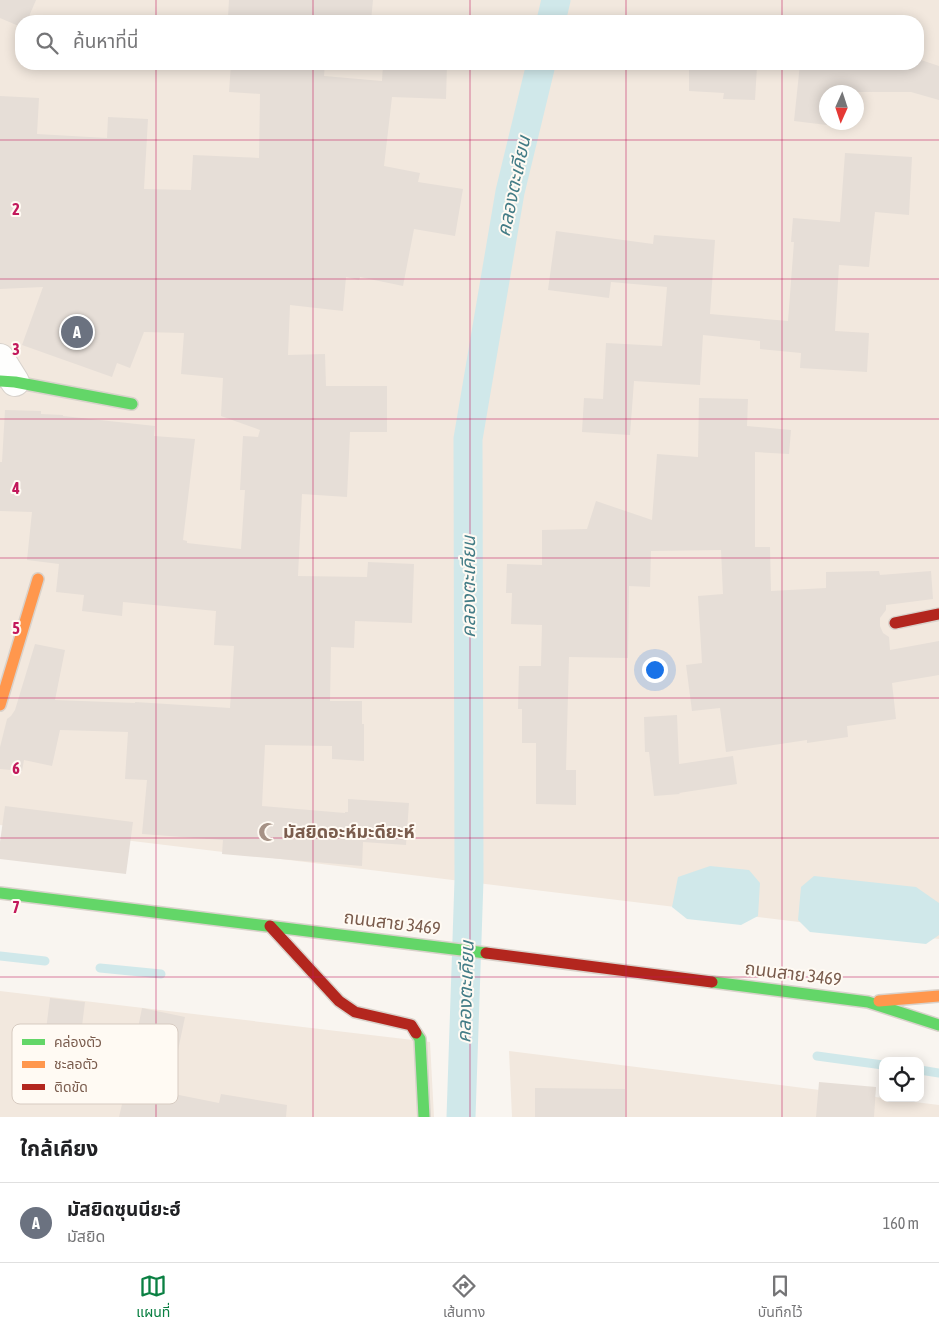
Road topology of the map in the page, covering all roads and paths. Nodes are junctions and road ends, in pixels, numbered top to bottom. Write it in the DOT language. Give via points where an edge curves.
graph roads {
  1 [pos="0,358"];
  2 [pos="8,381"];
  3 [pos="132,404"];
  4 [pos="38,579"];
  5 [pos="939,614"];
  6 [pos="895,623"];
  7 [pos="0,705"];
  8 [pos="0,893"];
  9 [pos="270,926"];
  10 [pos="939,996"];
  11 [pos="868,1002"];
  12 [pos="939,1025"];
  13 [pos="424,1117"];
  1 -- 2 [label="street"];
  2 -- 3 [label="street"];
  4 -- 7 [label="street"];
  5 -- 6 [label="street"];
  8 -- 9 [label="street, ถนนสาย 3469"];
  9 -- 11 [label="street, ถนนสาย 3469"];
  9 -- 13 [label="street" via="339,1001 355,1012 411,1025 420,1039"];
  10 -- 11 [label="street, ถนนสาย 3469"];
  11 -- 12 [label="street, ถนนสาย 3469"];
}
